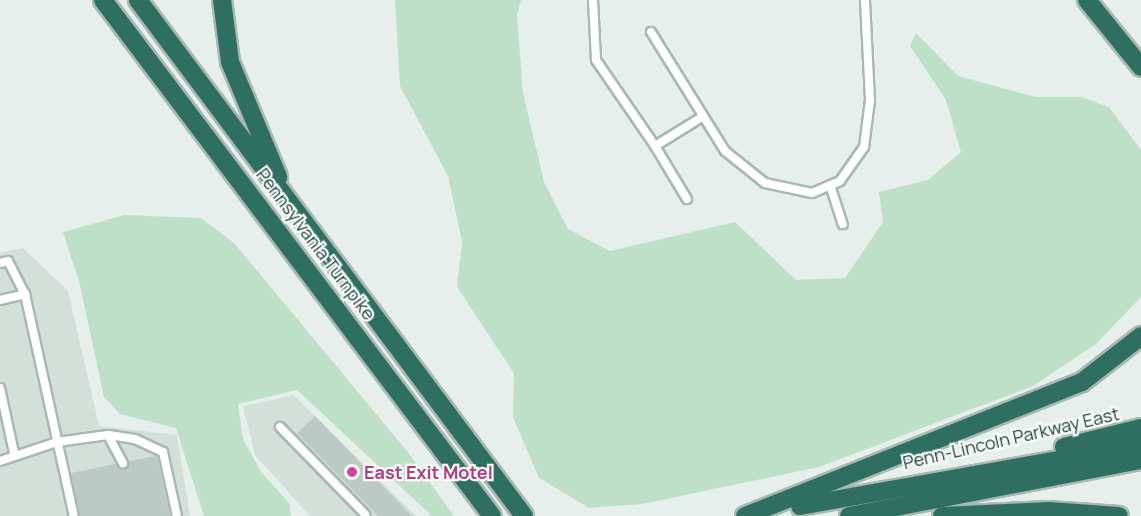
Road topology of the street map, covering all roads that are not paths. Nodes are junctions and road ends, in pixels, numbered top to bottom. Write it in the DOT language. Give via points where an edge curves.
graph roads {
  1 [pos="103,0"];
  2 [pos="138,0"];
  3 [pos="222,0"];
  4 [pos="593,0"];
  5 [pos="865,0"];
  6 [pos="1087,0"];
  7 [pos="651,32"];
  8 [pos="1141,67"];
  9 [pos="702,117"];
  10 [pos="655,146"];
  11 [pos="831,188"];
  12 [pos="687,200"];
  13 [pos="292,208"];
  14 [pos="843,224"];
  15 [pos="0,263"];
  16 [pos="25,294"];
  17 [pos="0,300"];
  18 [pos="1141,336"];
  19 [pos="0,388"];
  20 [pos="280,427"];
  21 [pos="1141,428"];
  22 [pos="108,435"];
  23 [pos="57,442"];
  24 [pos="1141,445"];
  25 [pos="14,453"];
  26 [pos="1141,460"];
  27 [pos="0,461"];
  28 [pos="123,463"];
  29 [pos="890,488"];
  30 [pos="365,514"];
  31 [pos="74,516"];
  32 [pos="177,516"];
  33 [pos="492,516"];
  34 [pos="524,516"];
  35 [pos="746,516"];
  36 [pos="849,516"];
  37 [pos="942,516"];
  38 [pos="1119,516"];
  1 -- 33 [label="highway, Pennsylvania Turnpike"];
  2 -- 13 [label="highway, Pennsylvania Turnpike"];
  3 -- 13 [label="highway" via="236,82"];
  4 -- 10 [label="lane" via="596,60"];
  5 -- 11 [label="lane" via="866,137 849,173"];
  6 -- 8 [label="highway"];
  7 -- 9 [label="lane" via="684,77"];
  9 -- 10 [label="lane"];
  9 -- 11 [label="lane" via="725,151 765,183 798,193"];
  10 -- 12 [label="lane"];
  11 -- 14 [label="lane"];
  13 -- 34 [label="highway, Pennsylvania Turnpike"];
  15 -- 16 [label="lane" via="8,261"];
  16 -- 17 [label="lane"];
  16 -- 23 [label="lane"];
  18 -- 35 [label="highway" via="1118,359 1075,385"];
  19 -- 25 [label="lane"];
  20 -- 30 [label="lane"];
  21 -- 29 [label="highway, Penn-Lincoln Parkway East"];
  22 -- 23 [label="lane"];
  22 -- 28 [label="lane"];
  22 -- 32 [label="lane" via="135,439 163,453"];
  23 -- 25 [label="lane"];
  23 -- 31 [label="lane"];
  24 -- 29 [label="highway"];
  25 -- 27 [label="lane"];
  26 -- 36 [label="highway"];
  29 -- 35 [label="highway"];
  37 -- 38 [label="highway" via="1078,512"];
}
